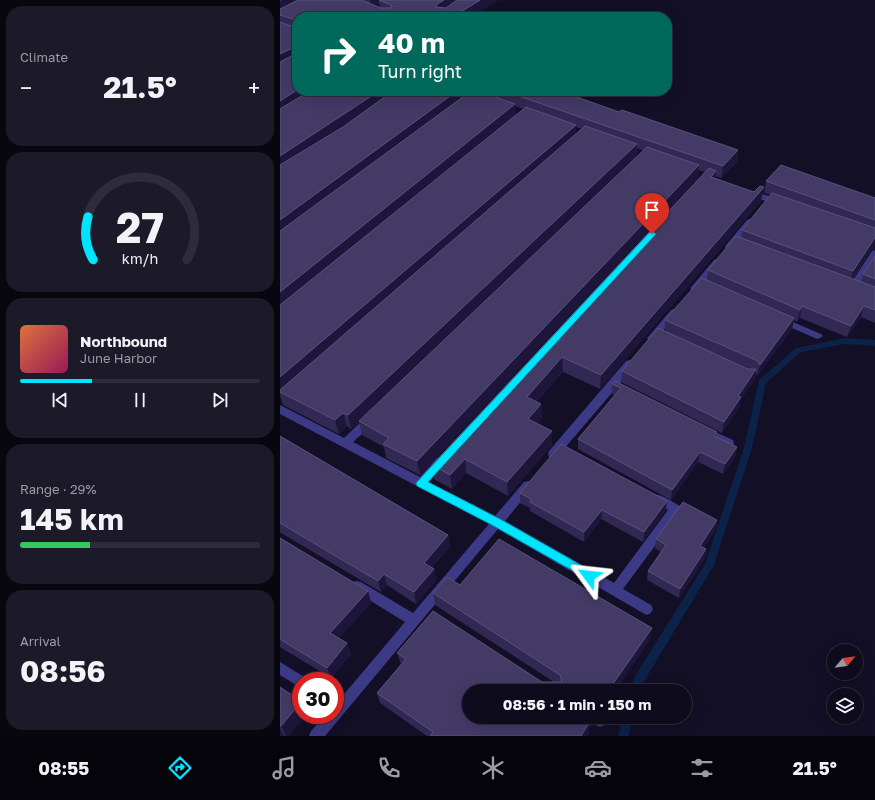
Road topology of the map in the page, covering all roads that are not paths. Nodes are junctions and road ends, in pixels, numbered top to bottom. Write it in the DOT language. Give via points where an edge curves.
graph roads {
  1 [pos="741,190"];
  2 [pos="770,200"];
  3 [pos="792,207"];
  4 [pos="875,253"];
  5 [pos="853,287"];
  6 [pos="689,295"];
  7 [pos="679,306"];
  8 [pos="769,314"];
  9 [pos="818,336"];
  10 [pos="647,344"];
  11 [pos="637,356"];
  12 [pos="280,410"];
  13 [pos="374,415"];
  14 [pos="695,426"];
  15 [pos="345,443"];
  16 [pos="729,443"];
  17 [pos="448,454"];
  18 [pos="546,464"];
  19 [pos="536,475"];
  20 [pos="421,483"];
  21 [pos="642,491"];
  22 [pos="496,522"];
  23 [pos="346,580"];
  24 [pos="615,591"];
  25 [pos="424,606"];
  26 [pos="647,609"];
  27 [pos="438,615"];
  28 [pos="413,620"];
  29 [pos="280,668"];
  30 [pos="292,676"];
  31 [pos="344,701"];
  32 [pos="325,724"];
  33 [pos="316,736"];
  1 -- 2 [label="street"];
  2 -- 3 [label="street"];
  2 -- 6 [label="street" via="737,244"];
  4 -- 5 [label="street"];
  7 -- 10 [label="street" via="660,335"];
  8 -- 9 [label="street"];
  11 -- 18 [label="street" via="617,386 564,448"];
  12 -- 15 [label="street"];
  13 -- 15 [label="street"];
  14 -- 16 [label="street"];
  15 -- 20 [label="street"];
  17 -- 20 [label="street"];
  19 -- 22 [label="street"];
  20 -- 22 [label="street"];
  21 -- 24 [label="street" via="676,509"];
  22 -- 24 [label="street"];
  22 -- 25 [label="street"];
  23 -- 28 [label="street"];
  24 -- 26 [label="street"];
  25 -- 27 [label="street"];
  25 -- 28 [label="street"];
  28 -- 31 [label="street"];
  29 -- 30 [label="street"];
  32 -- 33 [label="street"];
}
